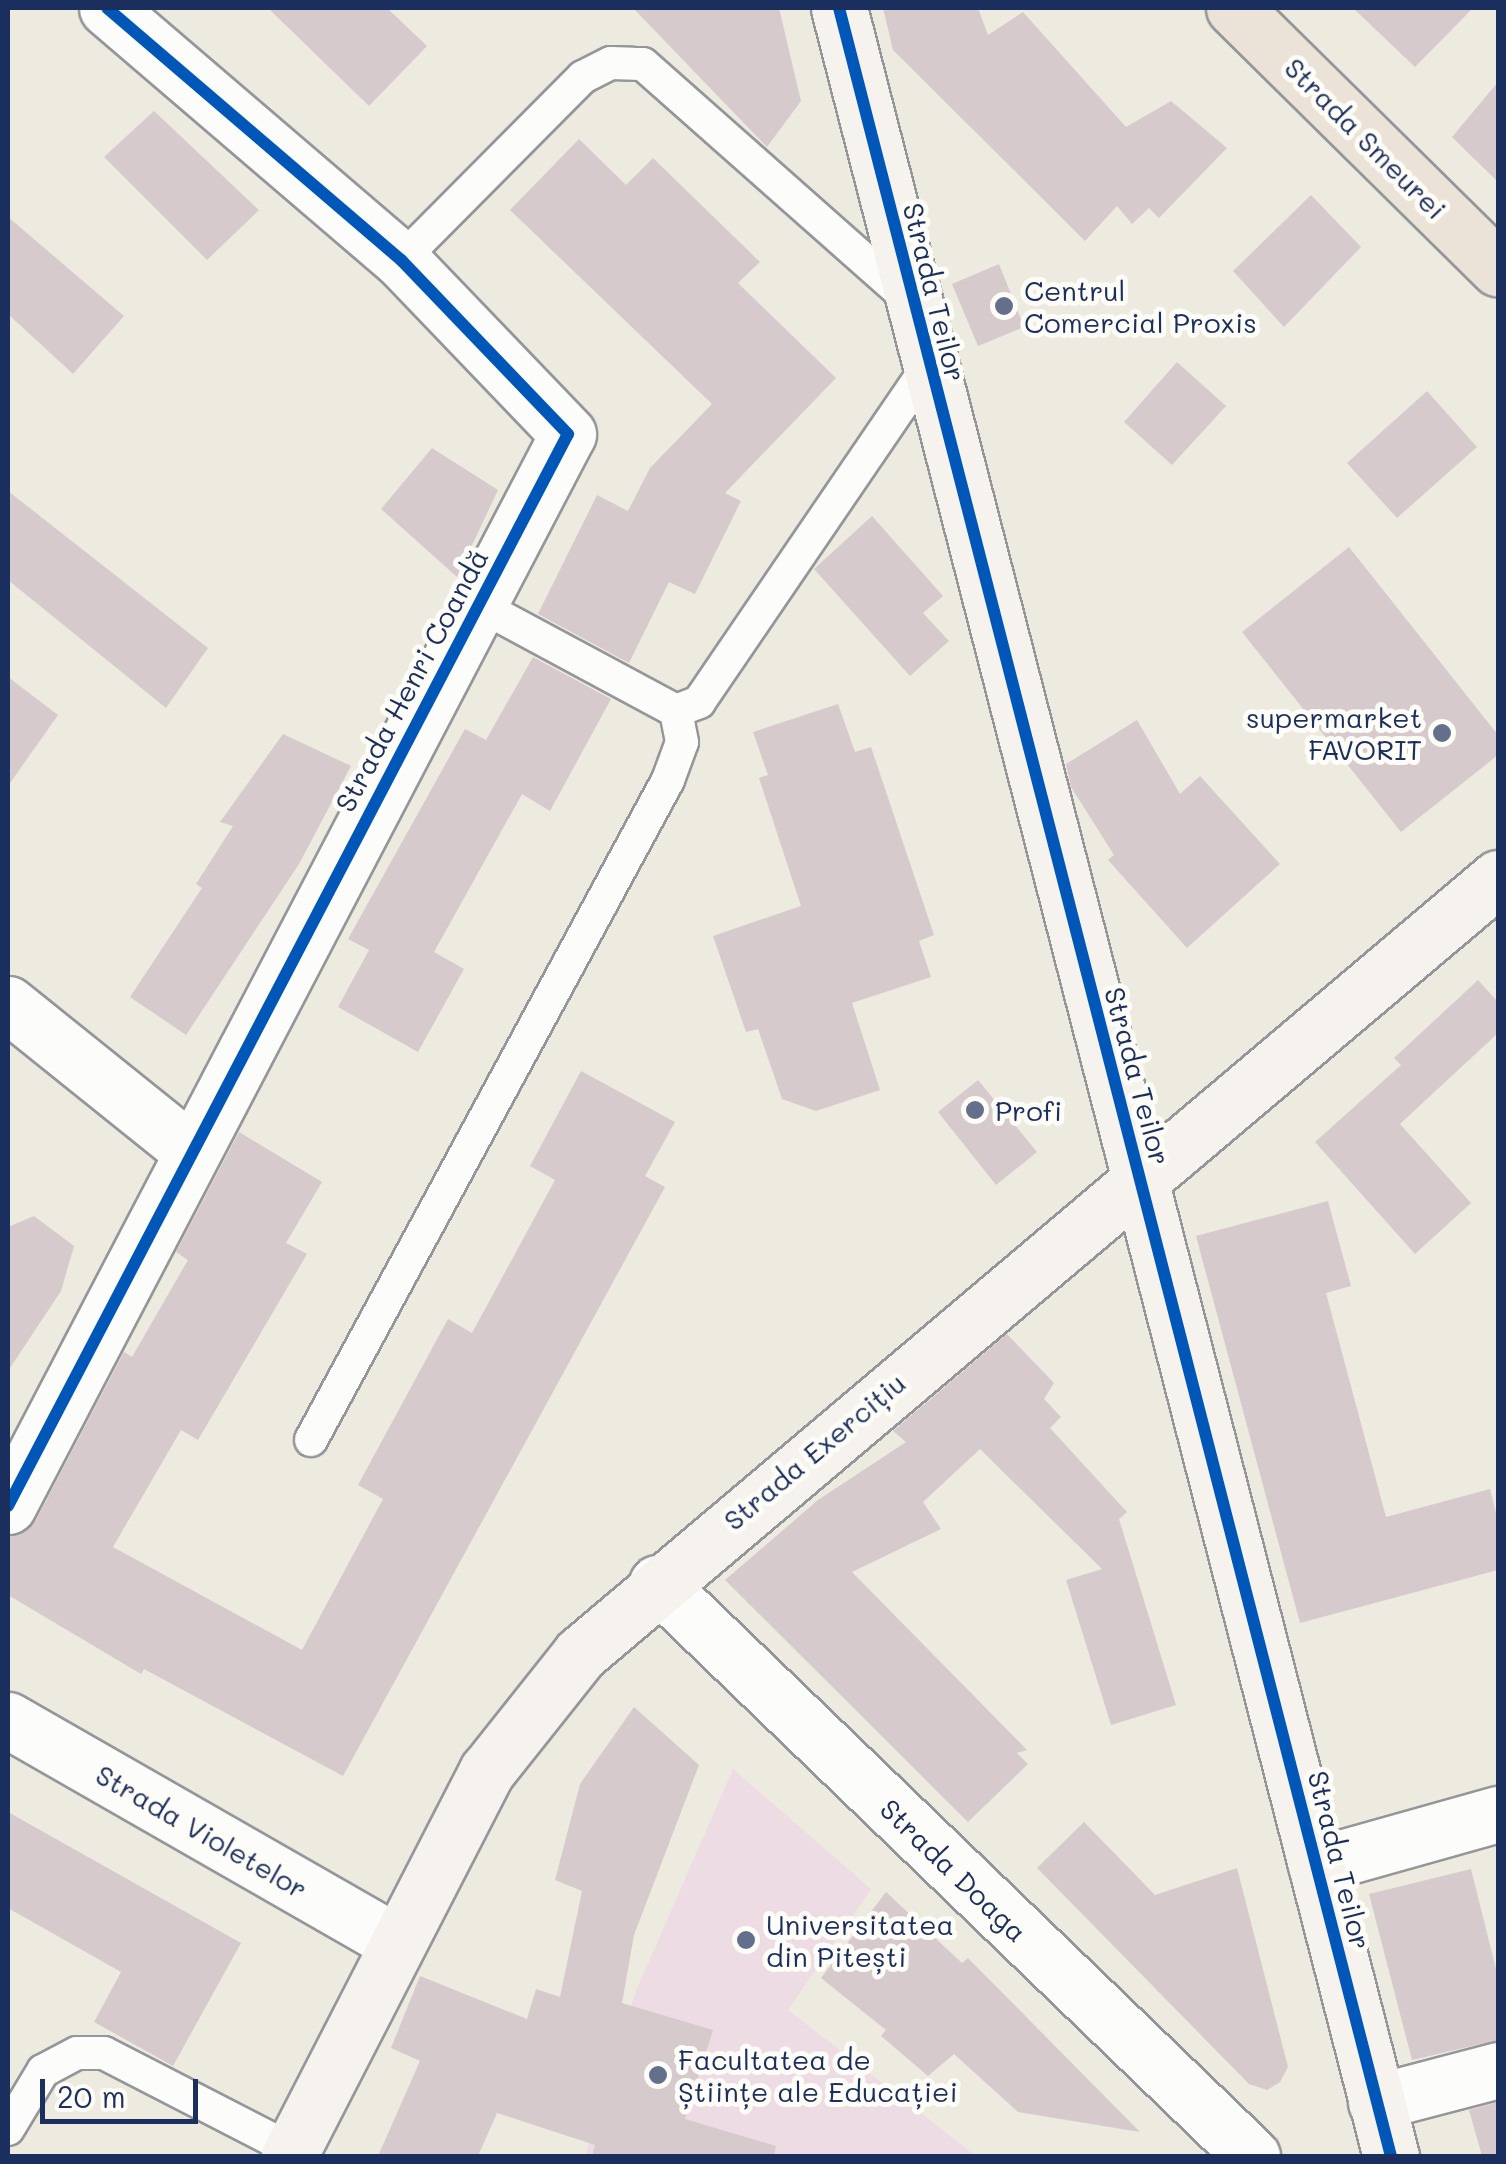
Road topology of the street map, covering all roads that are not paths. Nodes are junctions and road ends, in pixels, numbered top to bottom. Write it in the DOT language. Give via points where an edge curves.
graph roads {
  1 [pos="839,8"];
  2 [pos="1234,8"];
  3 [pos="124,13"];
  4 [pos="400,260"];
  5 [pos="1498,268"];
  6 [pos="910,300"];
  7 [pos="928,366"];
  8 [pos="479,605"];
  9 [pos="676,711"];
  10 [pos="1498,878"];
  11 [pos="8,1004"];
  12 [pos="191,1151"];
  13 [pos="1140,1177"];
  14 [pos="311,1440"];
  15 [pos="8,1506"];
  16 [pos="658,1583"];
  17 [pos="8,1720"];
  18 [pos="1498,1817"];
  19 [pos="1316,1866"];
  20 [pos="396,1942"];
  21 [pos="1498,2070"];
  22 [pos="1376,2102"];
  23 [pos="8,2128"];
  24 [pos="291,2153"];
  25 [pos="1252,2156"];
  26 [pos="1391,2156"];
  1 -- 6 [label="street, Strada Teilor"];
  2 -- 5 [label="main road, Strada Smeurei"];
  3 -- 4 [label="street, Strada Henri Coandă"];
  4 -- 6 [label="lane" via="583,78 611,63 643,64"];
  4 -- 8 [label="street, Strada Henri Coandă" via="568,434"];
  6 -- 7 [label="street, Strada Teilor"];
  7 -- 9 [label="lane" via="729,665 699,702"];
  7 -- 13 [label="street, Strada Teilor"];
  8 -- 9 [label="lane"];
  8 -- 12 [label="street, Strada Henri Coandă"];
  9 -- 14 [label="lane" via="682,742 668,780"];
  10 -- 13 [label="street, Strada Exercițiu"];
  11 -- 12 [label="street"];
  12 -- 15 [label="street, Strada Henri Coandă"];
  13 -- 16 [label="street, Strada Exercițiu"];
  13 -- 19 [label="street, Strada Teilor"];
  16 -- 20 [label="street, Strada Exercițiu" via="580,1654 506,1744"];
  16 -- 25 [label="street, Strada Doaga"];
  17 -- 20 [label="street, Strada Violetelor"];
  18 -- 19 [label="street"];
  19 -- 22 [label="street, Strada Teilor"];
  20 -- 24 [label="street, Strada Exercițiu"];
  21 -- 22 [label="street"];
  22 -- 26 [label="street, Strada Teilor"];
  23 -- 24 [label="lane" via="43,2070 76,2053 104,2054"];
}
